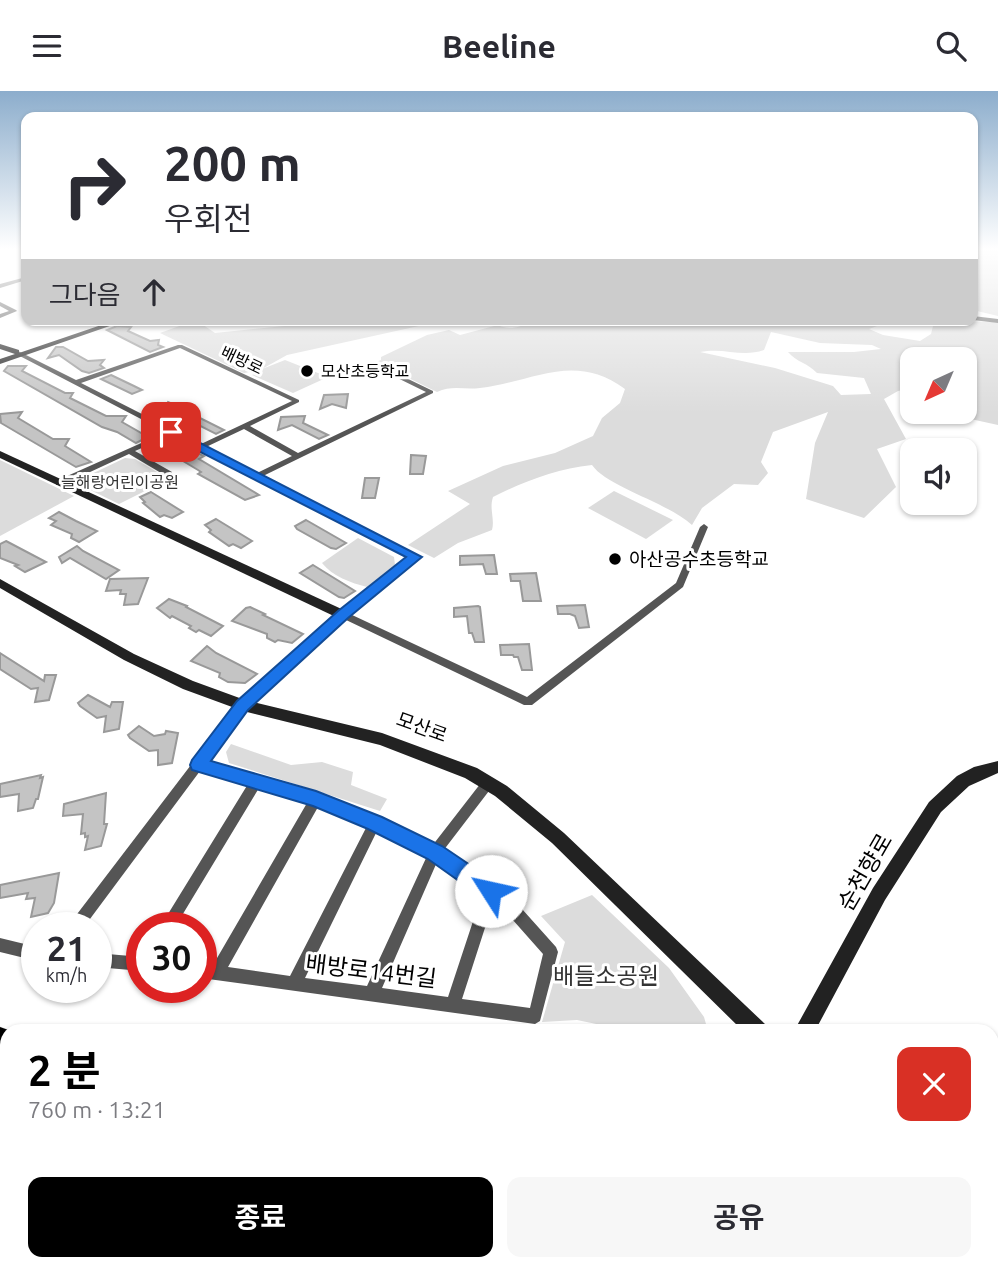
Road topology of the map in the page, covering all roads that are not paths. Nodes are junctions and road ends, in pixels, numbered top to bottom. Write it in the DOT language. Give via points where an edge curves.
graph roads {
  1 [pos="0,304"];
  2 [pos="0,316"];
  3 [pos="978,319"];
  4 [pos="998,321"];
  5 [pos="95,326"];
  6 [pos="105,326"];
  7 [pos="0,346"];
  8 [pos="18,354"];
  9 [pos="0,360"];
  10 [pos="373,365"];
  11 [pos="75,383"];
  12 [pos="245,426"];
  13 [pos="171,432"];
  14 [pos="200,447"];
  15 [pos="129,451"];
  16 [pos="0,454"];
  17 [pos="298,456"];
  18 [pos="169,474"];
  19 [pos="257,476"];
  20 [pos="59,483"];
  21 [pos="704,527"];
  22 [pos="0,583"];
  23 [pos="343,615"];
  24 [pos="243,705"];
  25 [pos="198,765"];
  26 [pos="998,767"];
  27 [pos="257,781"];
  28 [pos="488,783"];
  29 [pos="316,799"];
  30 [pos="375,823"];
  31 [pos="435,852"];
  32 [pos="491,891"];
  33 [pos="87,912"];
  34 [pos="176,912"];
  35 [pos="0,945"];
  36 [pos="21,950"];
  37 [pos="217,959"];
  38 [pos="217,973"];
  39 [pos="294,984"];
  40 [pos="716,991"];
  41 [pos="371,995"];
  42 [pos="453,1005"];
  43 [pos="738,1024"];
  44 [pos="751,1024"];
  45 [pos="808,1024"];
  1 -- 2 [label="street" via="14,311"];
  3 -- 4 [label="street"];
  5 -- 8 [label="street"];
  6 -- 8 [label="street"];
  7 -- 8 [label="street"];
  8 -- 9 [label="street"];
  8 -- 11 [label="street"];
  10 -- 17 [label="street" via="431,392"];
  11 -- 12 [label="street, 배방로" via="180,346 297,401"];
  11 -- 13 [label="street"];
  12 -- 14 [label="street, 배방로"];
  12 -- 17 [label="street"];
  13 -- 14 [label="street"];
  13 -- 15 [label="street"];
  14 -- 19 [label="street"];
  15 -- 18 [label="street"];
  15 -- 20 [label="street"];
  16 -- 20 [label="street"];
  17 -- 19 [label="street"];
  19 -- 23 [label="street" via="415,557"];
  20 -- 23 [label="street"];
  21 -- 23 [label="street" via="680,585 528,702"];
  22 -- 24 [label="street, 모산로" via="147,667"];
  23 -- 24 [label="street"];
  24 -- 25 [label="street"];
  24 -- 28 [label="street, 모산로" via="382,739"];
  25 -- 27 [label="street"];
  25 -- 33 [label="street"];
  26 -- 45 [label="street, 순천향로" via="962,781 935,807 879,894"];
  27 -- 29 [label="street"];
  27 -- 34 [label="street"];
  28 -- 31 [label="street"];
  28 -- 40 [label="street, 모산로" via="558,838"];
  29 -- 30 [label="street"];
  29 -- 37 [label="street"];
  30 -- 31 [label="street"];
  30 -- 39 [label="street"];
  31 -- 32 [label="street"];
  31 -- 41 [label="street"];
  32 -- 42 [label="street"];
  32 -- 42 [label="street, 배방로14번길" via="551,952 535,1016"];
  35 -- 36 [label="street"];
  38 -- 39 [label="street, 배방로14번길"];
  39 -- 41 [label="street, 배방로14번길"];
  40 -- 43 [label="street"];
  40 -- 44 [label="street, 모산로"];
  41 -- 42 [label="street, 배방로14번길"];
}
